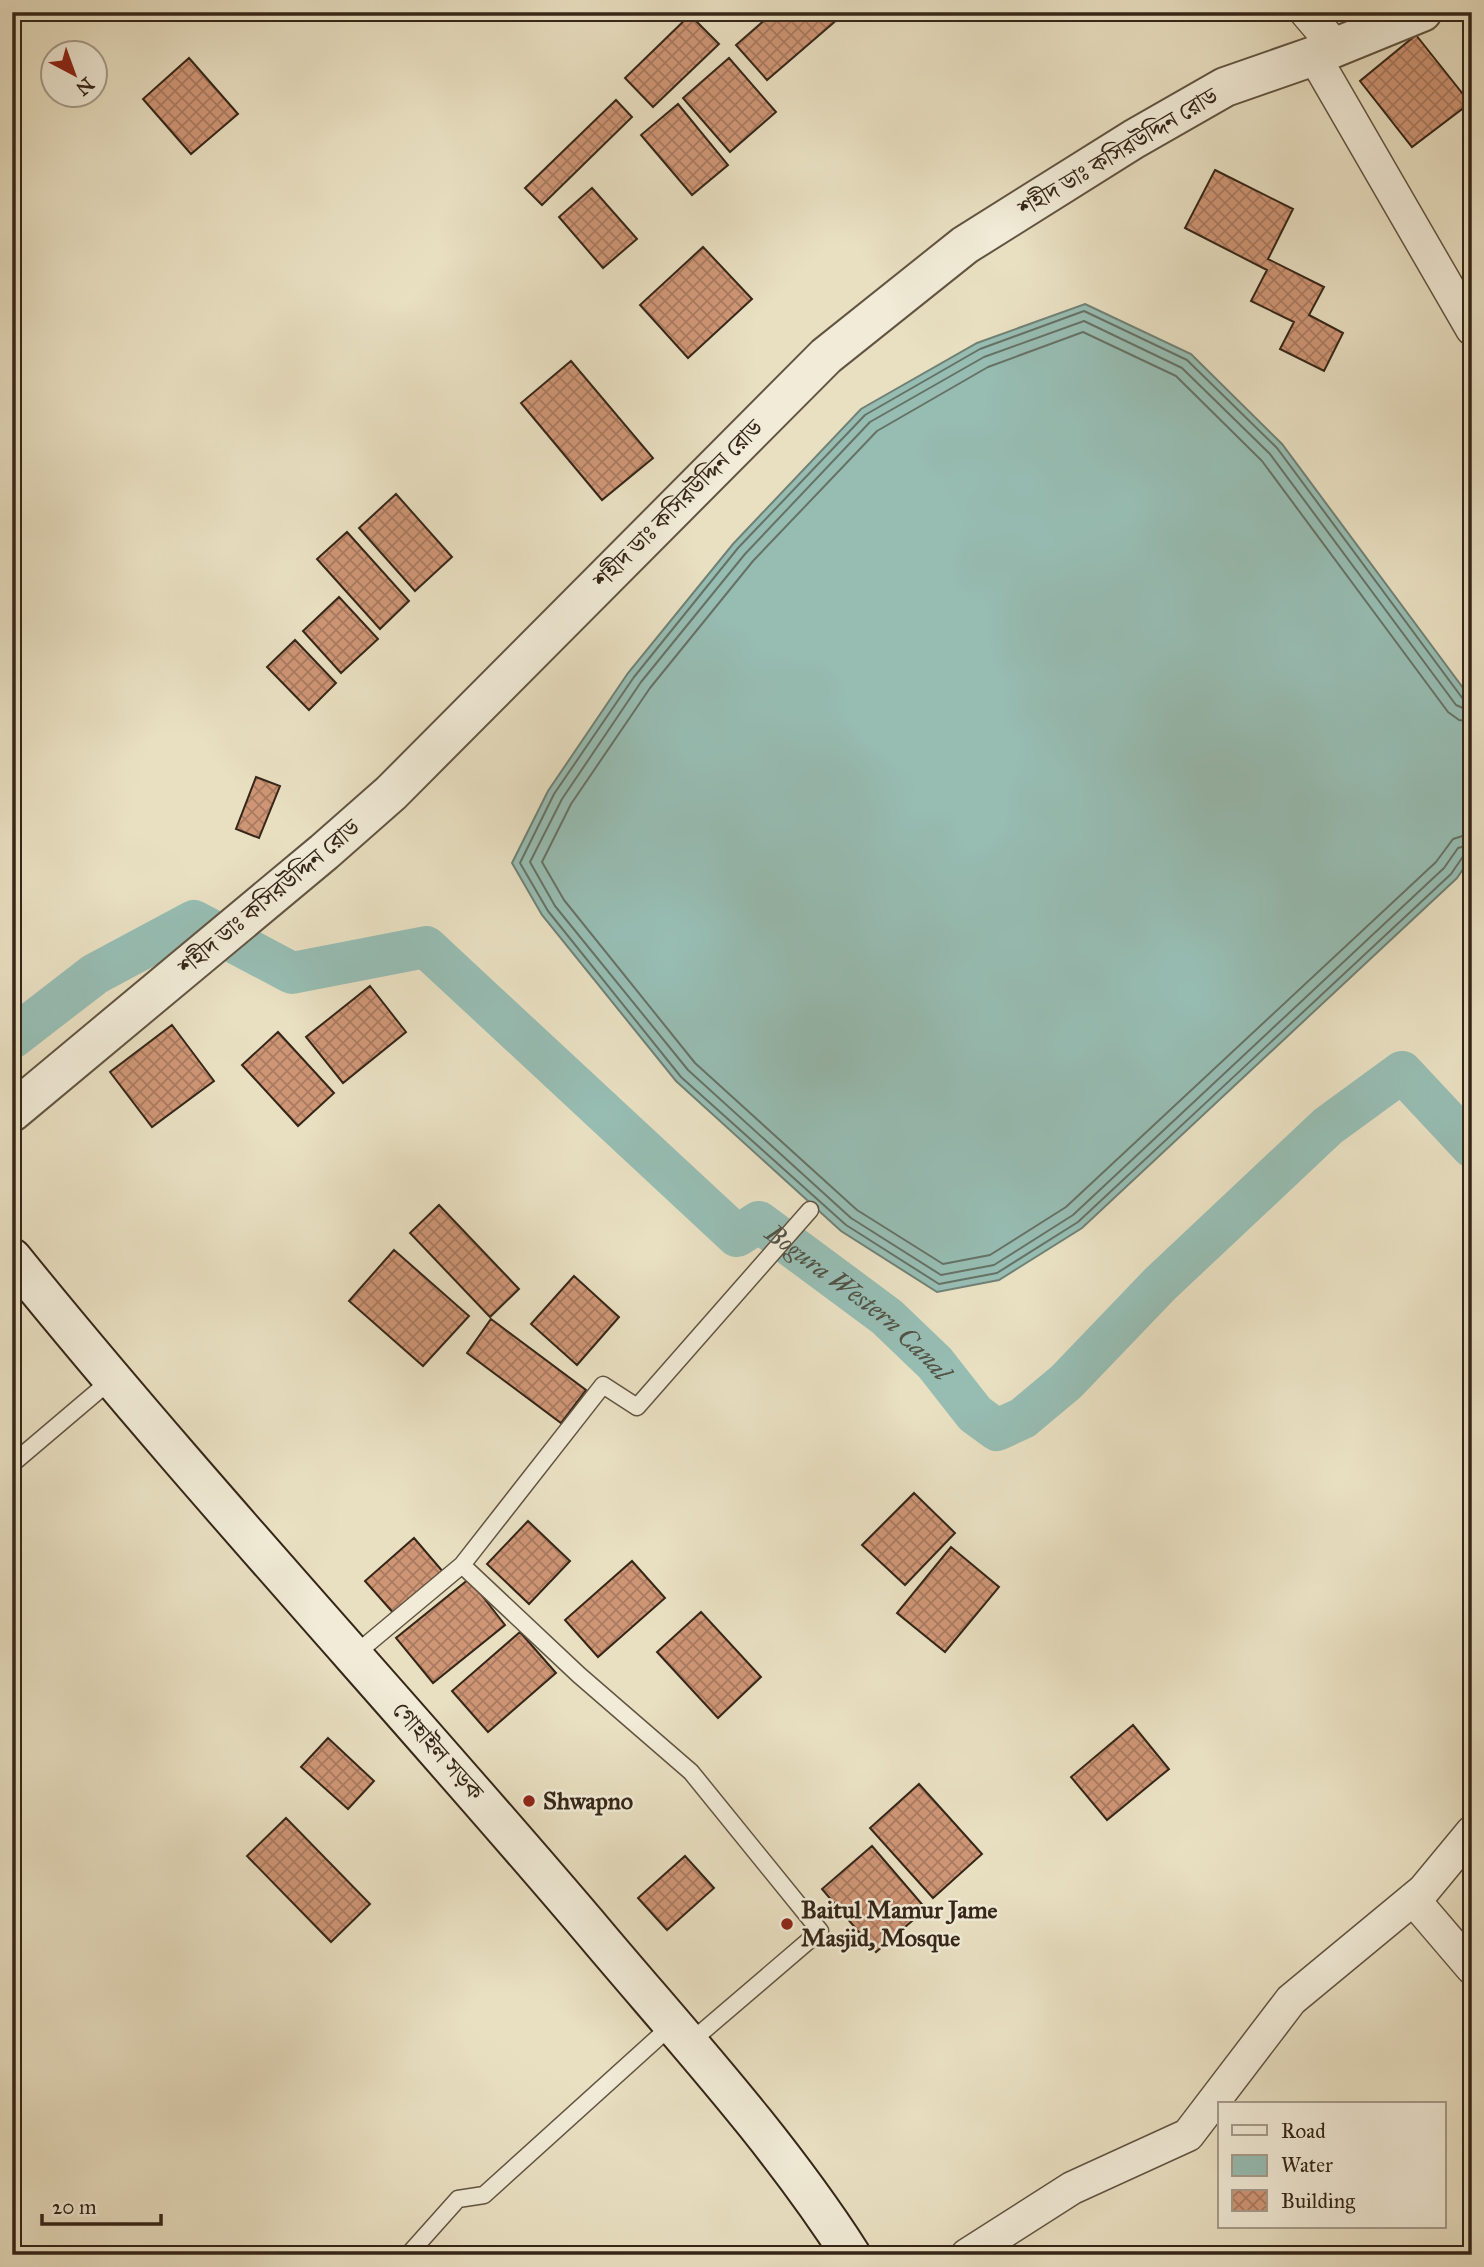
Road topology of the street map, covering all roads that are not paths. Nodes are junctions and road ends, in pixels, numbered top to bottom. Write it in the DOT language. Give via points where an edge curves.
graph roads {
  1 [pos="1306,12"];
  2 [pos="1422,12"];
  3 [pos="1324,51"];
  4 [pos="1472,329"];
  5 [pos="12,1112"];
  6 [pos="810,1210"];
  7 [pos="12,1258"];
  8 [pos="111,1380"];
  9 [pos="12,1464"];
  10 [pos="462,1566"];
  11 [pos="353,1656"];
  12 [pos="1472,1832"];
  13 [pos="1413,1899"];
  14 [pos="1472,1968"];
  15 [pos="680,2034"];
  16 [pos="408,2255"];
  17 [pos="851,2255"];
  18 [pos="967,2255"];
  1 -- 3 [label="street"];
  2 -- 3 [label="street, শহীদ ডাঃ কসিরউদ্দিন রোড"];
  3 -- 4 [label="street"];
  3 -- 5 [label="street, শহীদ ডাঃ কসিরউদ্দিন রোড" via="1225,88 1134,139 965,245 826,356 400,783"];
  6 -- 10 [label="lane" via="637,1407 603,1385"];
  7 -- 8 [label="street, গোহাইল সড়ক"];
  8 -- 9 [label="lane"];
  8 -- 11 [label="street, গোহাইল সড়ক"];
  10 -- 11 [label="lane"];
  10 -- 15 [label="lane" via="691,1772 820,1931"];
  11 -- 15 [label="street, গোহাইল সড়ক"];
  12 -- 13 [label="street"];
  13 -- 14 [label="street"];
  13 -- 18 [label="street" via="1291,2000 1188,2135 1072,2188"];
  15 -- 16 [label="lane" via="484,2195 458,2199"];
  15 -- 17 [label="street, গোহাইল সড়ক" via="812,2194"];
}
